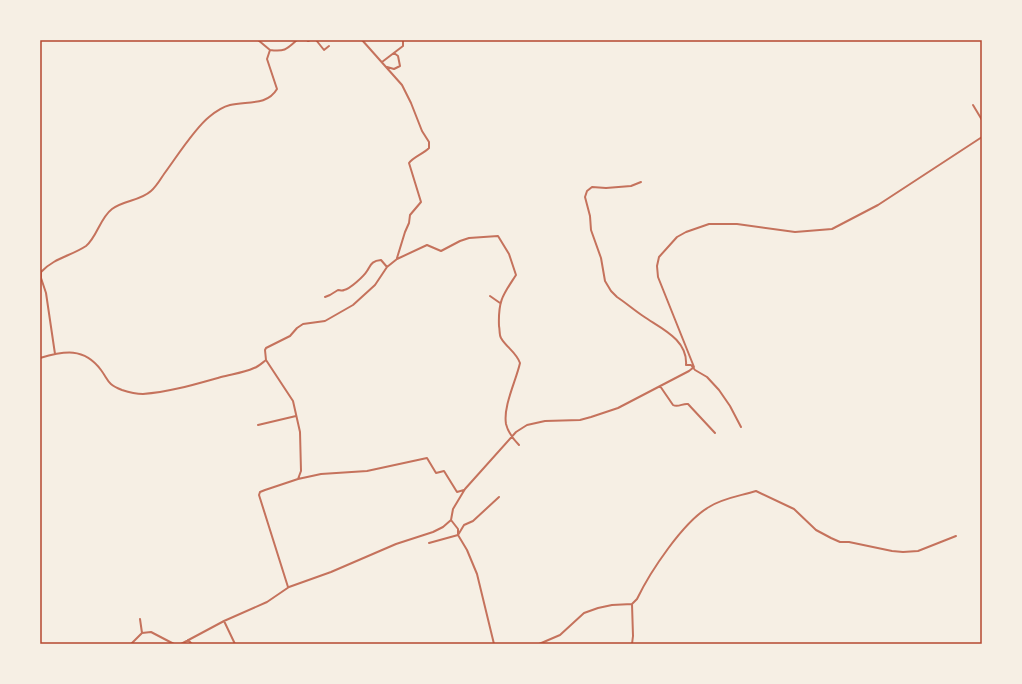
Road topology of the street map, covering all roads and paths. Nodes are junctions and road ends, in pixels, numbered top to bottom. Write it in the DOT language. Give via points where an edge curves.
graph roads {
  1 [pos="258,40"];
  2 [pos="297,40"];
  3 [pos="307,40"];
  4 [pos="310,40"];
  5 [pos="316,40"];
  6 [pos="362,40"];
  7 [pos="403,40"];
  8 [pos="329,46"];
  9 [pos="270,50"];
  10 [pos="394,53"];
  11 [pos="382,62"];
  12 [pos="386,66"];
  13 [pos="973,105"];
  14 [pos="982,120"];
  15 [pos="982,137"];
  16 [pos="641,182"];
  17 [pos="397,258"];
  18 [pos="387,267"];
  19 [pos="490,296"];
  20 [pos="325,297"];
  21 [pos="500,303"];
  22 [pos="55,354"];
  23 [pos="40,358"];
  24 [pos="266,360"];
  25 [pos="694,367"];
  26 [pos="660,386"];
  27 [pos="296,416"];
  28 [pos="258,425"];
  29 [pos="741,427"];
  30 [pos="715,433"];
  31 [pos="512,437"];
  32 [pos="518,446"];
  33 [pos="298,479"];
  34 [pos="465,489"];
  35 [pos="499,497"];
  36 [pos="451,520"];
  37 [pos="458,535"];
  38 [pos="956,536"];
  39 [pos="429,543"];
  40 [pos="289,587"];
  41 [pos="632,604"];
  42 [pos="140,619"];
  43 [pos="224,621"];
  44 [pos="142,633"];
  45 [pos="188,640"];
  46 [pos="131,644"];
  47 [pos="174,644"];
  48 [pos="181,644"];
  49 [pos="192,644"];
  50 [pos="234,644"];
  51 [pos="494,644"];
  52 [pos="539,644"];
  53 [pos="632,644"];
  1 -- 9 [label="street"];
  2 -- 9 [label="street" via="284,50"];
  3 -- 4 [label="street"];
  5 -- 8 [label="street" via="324,50"];
  6 -- 11 [label="street"];
  7 -- 10 [label="street" via="403,46"];
  9 -- 22 [label="street" via="267,59 277,89 274,94 261,102 230,105 218,110 204,121 152,191 112,209 87,245 53,261 41,272"];
  10 -- 11 [label="street"];
  10 -- 12 [label="street" via="398,56 400,66 394,69"];
  11 -- 12 [label="street"];
  12 -- 17 [label="street" via="402,85 422,131 430,142 430,147 424,153 408,163 421,202 410,214"];
  13 -- 14 [label="street"];
  15 -- 25 [label="street" via="878,206 832,229 795,232 737,224 709,224 677,237 659,258 658,277"];
  16 -- 25 [label="street" via="627,186 592,187 585,197 605,281 617,297 674,337 684,351 686,365"];
  17 -- 18 [label="street"];
  17 -- 21 [label="street" via="427,245 441,252 469,238 498,236 509,254 516,275"];
  18 -- 20 [label="street" via="381,260 374,262 351,286"];
  18 -- 24 [label="street" via="375,285 353,305 325,321 303,324 290,336 266,348"];
  19 -- 21 [label="street"];
  21 -- 31 [label="street" via="501,338 520,363 506,414 506,425"];
  22 -- 23 [label="street"];
  22 -- 24 [label="street" via="80,353 88,356 111,384 141,394 197,384 255,368"];
  24 -- 27 [label="street" via="293,401"];
  25 -- 26 [label="street"];
  25 -- 29 [label="street" via="719,390"];
  26 -- 30 [label="street" via="673,405 688,404"];
  26 -- 31 [label="street" via="618,408 580,420 545,421 527,425"];
  27 -- 28 [label="street"];
  27 -- 33 [label="street" via="300,432 301,463"];
  31 -- 32 [label="street"];
  31 -- 34 [label="street"];
  33 -- 34 [label="street" via="321,474 367,471 427,458 436,473 444,471 457,492"];
  33 -- 40 [label="street" via="260,492 259,495"];
  34 -- 36 [label="street" via="453,509"];
  35 -- 37 [label="street" via="473,521 464,525"];
  36 -- 37 [label="street" via="458,529"];
  36 -- 40 [label="street" via="433,532"];
  37 -- 39 [label="street"];
  37 -- 51 [label="street" via="477,574"];
  38 -- 41 [label="street" via="918,551 903,552 840,542 816,530 794,509 756,491 727,498 709,506 688,523"];
  40 -- 43 [label="street" via="267,602"];
  41 -- 52 [label="street" via="612,605 584,614 565,632"];
  41 -- 53 [label="street"];
  42 -- 44 [label="street"];
  43 -- 45 [label="street"];
  43 -- 50 [label="street"];
  44 -- 46 [label="street"];
  44 -- 47 [label="street" via="151,632"];
  45 -- 48 [label="street"];
  45 -- 49 [label="street"];
}
